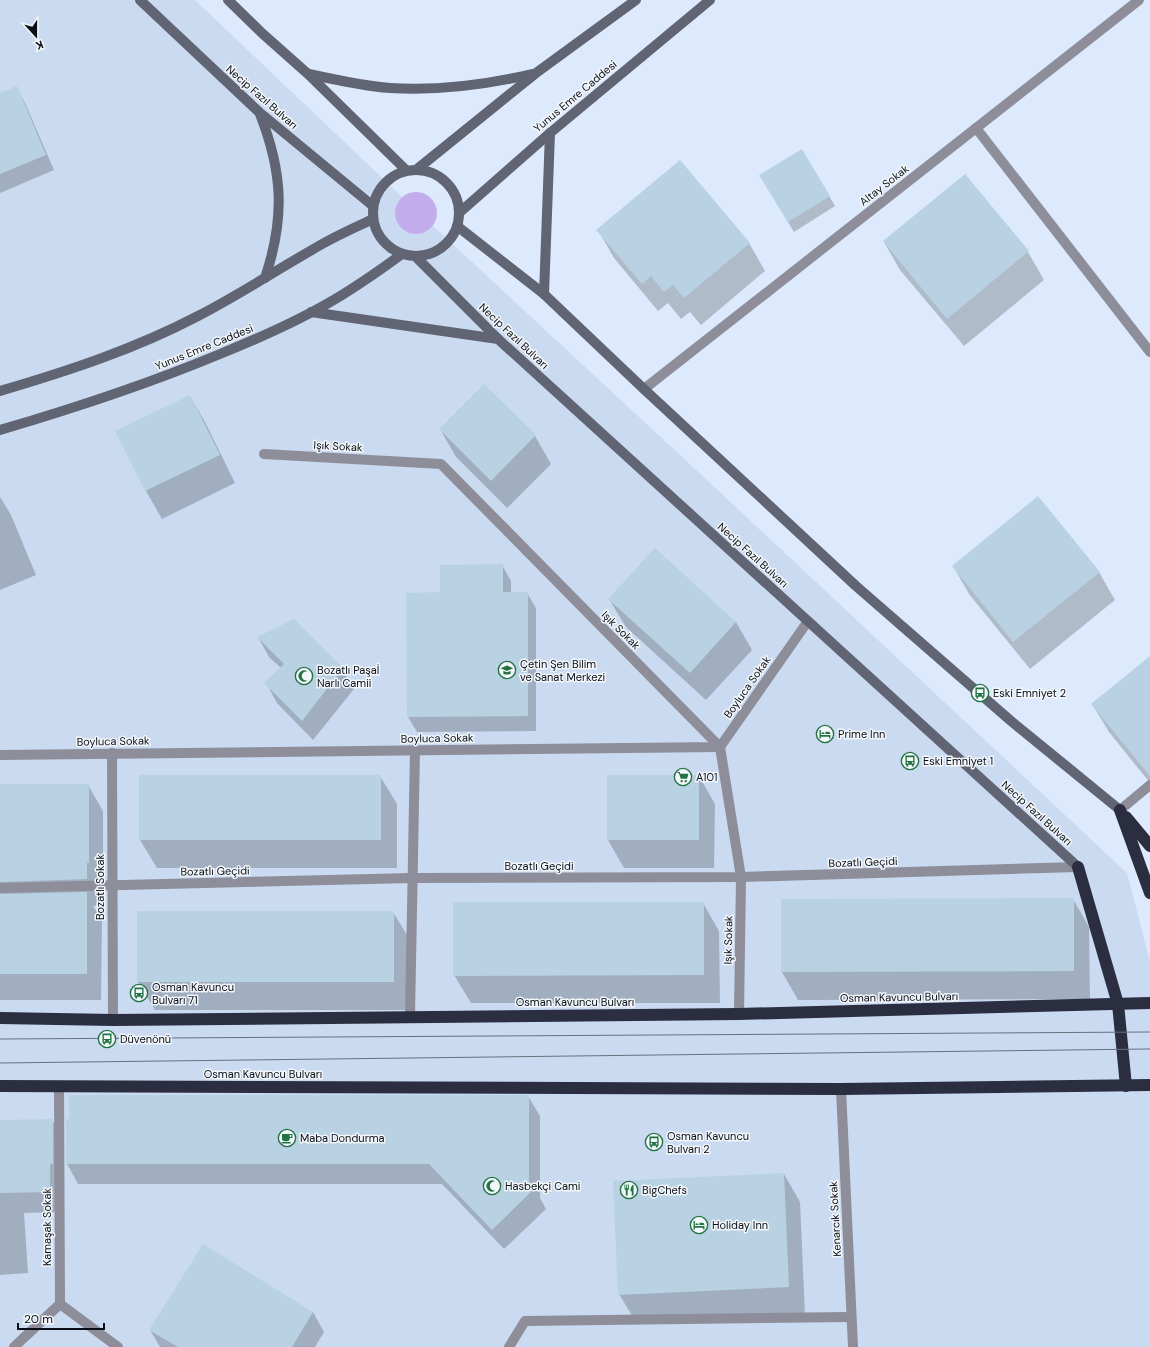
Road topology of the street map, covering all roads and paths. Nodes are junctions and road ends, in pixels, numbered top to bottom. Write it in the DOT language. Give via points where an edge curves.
graph roads {
  1 [pos="140,0"];
  2 [pos="228,0"];
  3 [pos="636,0"];
  4 [pos="710,0"];
  5 [pos="1139,0"];
  6 [pos="536,73"];
  7 [pos="308,74"];
  8 [pos="259,112"];
  9 [pos="976,128"];
  10 [pos="550,133"];
  11 [pos="411,170"];
  12 [pos="373,206"];
  13 [pos="459,213"];
  14 [pos="373,219"];
  15 [pos="457,226"];
  16 [pos="402,254"];
  17 [pos="416,256"];
  18 [pos="265,278"];
  19 [pos="544,294"];
  20 [pos="311,312"];
  21 [pos="498,339"];
  22 [pos="1150,352"];
  23 [pos="644,389"];
  24 [pos="0,391"];
  25 [pos="0,430"];
  26 [pos="264,454"];
  27 [pos="808,622"];
  28 [pos="720,747"];
  29 [pos="414,750"];
  30 [pos="112,753"];
  31 [pos="0,755"];
  32 [pos="1150,785"];
  33 [pos="1120,810"];
  34 [pos="1150,846"];
  35 [pos="1078,867"];
  36 [pos="741,877"];
  37 [pos="412,878"];
  38 [pos="112,886"];
  39 [pos="0,888"];
  40 [pos="1150,893"];
  41 [pos="1150,1003"];
  42 [pos="1118,1004"];
  43 [pos="739,1014"];
  44 [pos="410,1016"];
  45 [pos="0,1018"];
  46 [pos="113,1020"];
  47 [pos="1150,1085"];
  48 [pos="0,1086"];
  49 [pos="58,1086"];
  50 [pos="1126,1086"];
  51 [pos="841,1089"];
  52 [pos="60,1304"];
  53 [pos="851,1318"];
  54 [pos="14,1347"];
  55 [pos="118,1347"];
  56 [pos="509,1347"];
  57 [pos="853,1347"];
  1 -- 8 [label="street, Necip Fazıl Bulvarı"];
  2 -- 7 [label="street"];
  3 -- 6 [label="street"];
  4 -- 10 [label="street, Yunus Emre Caddesi"];
  5 -- 9 [label="street, Altay Sokak"];
  6 -- 7 [label="street" via="502,82 431,89 390,88"];
  6 -- 11 [label="street"];
  7 -- 11 [label="street"];
  8 -- 12 [label="street, Necip Fazıl Bulvarı"];
  8 -- 18 [label="street" via="275,159 279,207 277,231"];
  9 -- 22 [label="street"];
  9 -- 23 [label="street, Altay Sokak"];
  10 -- 13 [label="street, Yunus Emre Caddesi"];
  10 -- 19 [label="street"];
  11 -- 12 [label="street" via="394,175 384,183"];
  11 -- 13 [label="street" via="432,172 443,179 452,188"];
  12 -- 14 [label="street"];
  13 -- 15 [label="street"];
  14 -- 16 [label="street" via="382,241"];
  14 -- 18 [label="street" via="324,243"];
  15 -- 17 [label="street" via="441,248 429,254"];
  15 -- 19 [label="street"];
  16 -- 17 [label="street"];
  16 -- 20 [label="street, Yunus Emre Caddesi" via="343,295"];
  17 -- 21 [label="street, Necip Fazıl Bulvarı"];
  18 -- 24 [label="street" via="157,336 100,359"];
  19 -- 23 [label="street"];
  20 -- 21 [label="street"];
  20 -- 25 [label="street, Yunus Emre Caddesi" via="280,329 183,370 117,394"];
  21 -- 27 [label="street, Necip Fazıl Bulvarı"];
  23 -- 33 [label="street" via="856,586 1011,721"];
  26 -- 28 [label="street, Işık Sokak" via="441,464"];
  27 -- 28 [label="street, Boyluca Sokak"];
  27 -- 35 [label="street, Necip Fazıl Bulvarı"];
  28 -- 29 [label="street, Boyluca Sokak"];
  28 -- 36 [label="street, Işık Sokak"];
  29 -- 30 [label="street, Boyluca Sokak"];
  29 -- 37 [label="street"];
  30 -- 31 [label="street, Boyluca Sokak"];
  30 -- 38 [label="street, Bozatlı Sokak"];
  32 -- 33 [label="street"];
  33 -- 34 [label="highway"];
  33 -- 40 [label="highway"];
  35 -- 36 [label="street, Bozatlı Geçidi"];
  35 -- 42 [label="highway"];
  36 -- 37 [label="street, Bozatlı Geçidi"];
  36 -- 43 [label="street, Işık Sokak"];
  37 -- 38 [label="street, Bozatlı Geçidi"];
  37 -- 44 [label="street"];
  38 -- 39 [label="street, Bozatlı Geçidi"];
  38 -- 46 [label="street, Bozatlı Sokak"];
  41 -- 42 [label="highway, Osman Kavuncu Bulvarı"];
  42 -- 43 [label="highway, Osman Kavuncu Bulvarı"];
  42 -- 50 [label="highway"];
  43 -- 44 [label="highway, Osman Kavuncu Bulvarı"];
  44 -- 46 [label="highway, Osman Kavuncu Bulvarı"];
  45 -- 46 [label="highway, Osman Kavuncu Bulvarı"];
  47 -- 50 [label="highway, Osman Kavuncu Bulvarı"];
  48 -- 49 [label="highway, Osman Kavuncu Bulvarı"];
  49 -- 51 [label="highway, Osman Kavuncu Bulvarı"];
  49 -- 52 [label="street, Kamaşak Sokak"];
  50 -- 51 [label="highway, Osman Kavuncu Bulvarı"];
  51 -- 53 [label="street, Kenarcık Sokak"];
  52 -- 54 [label="street"];
  52 -- 55 [label="street"];
  53 -- 56 [label="street" via="525,1321"];
  53 -- 57 [label="street, Kenarcık Sokak"];
}
